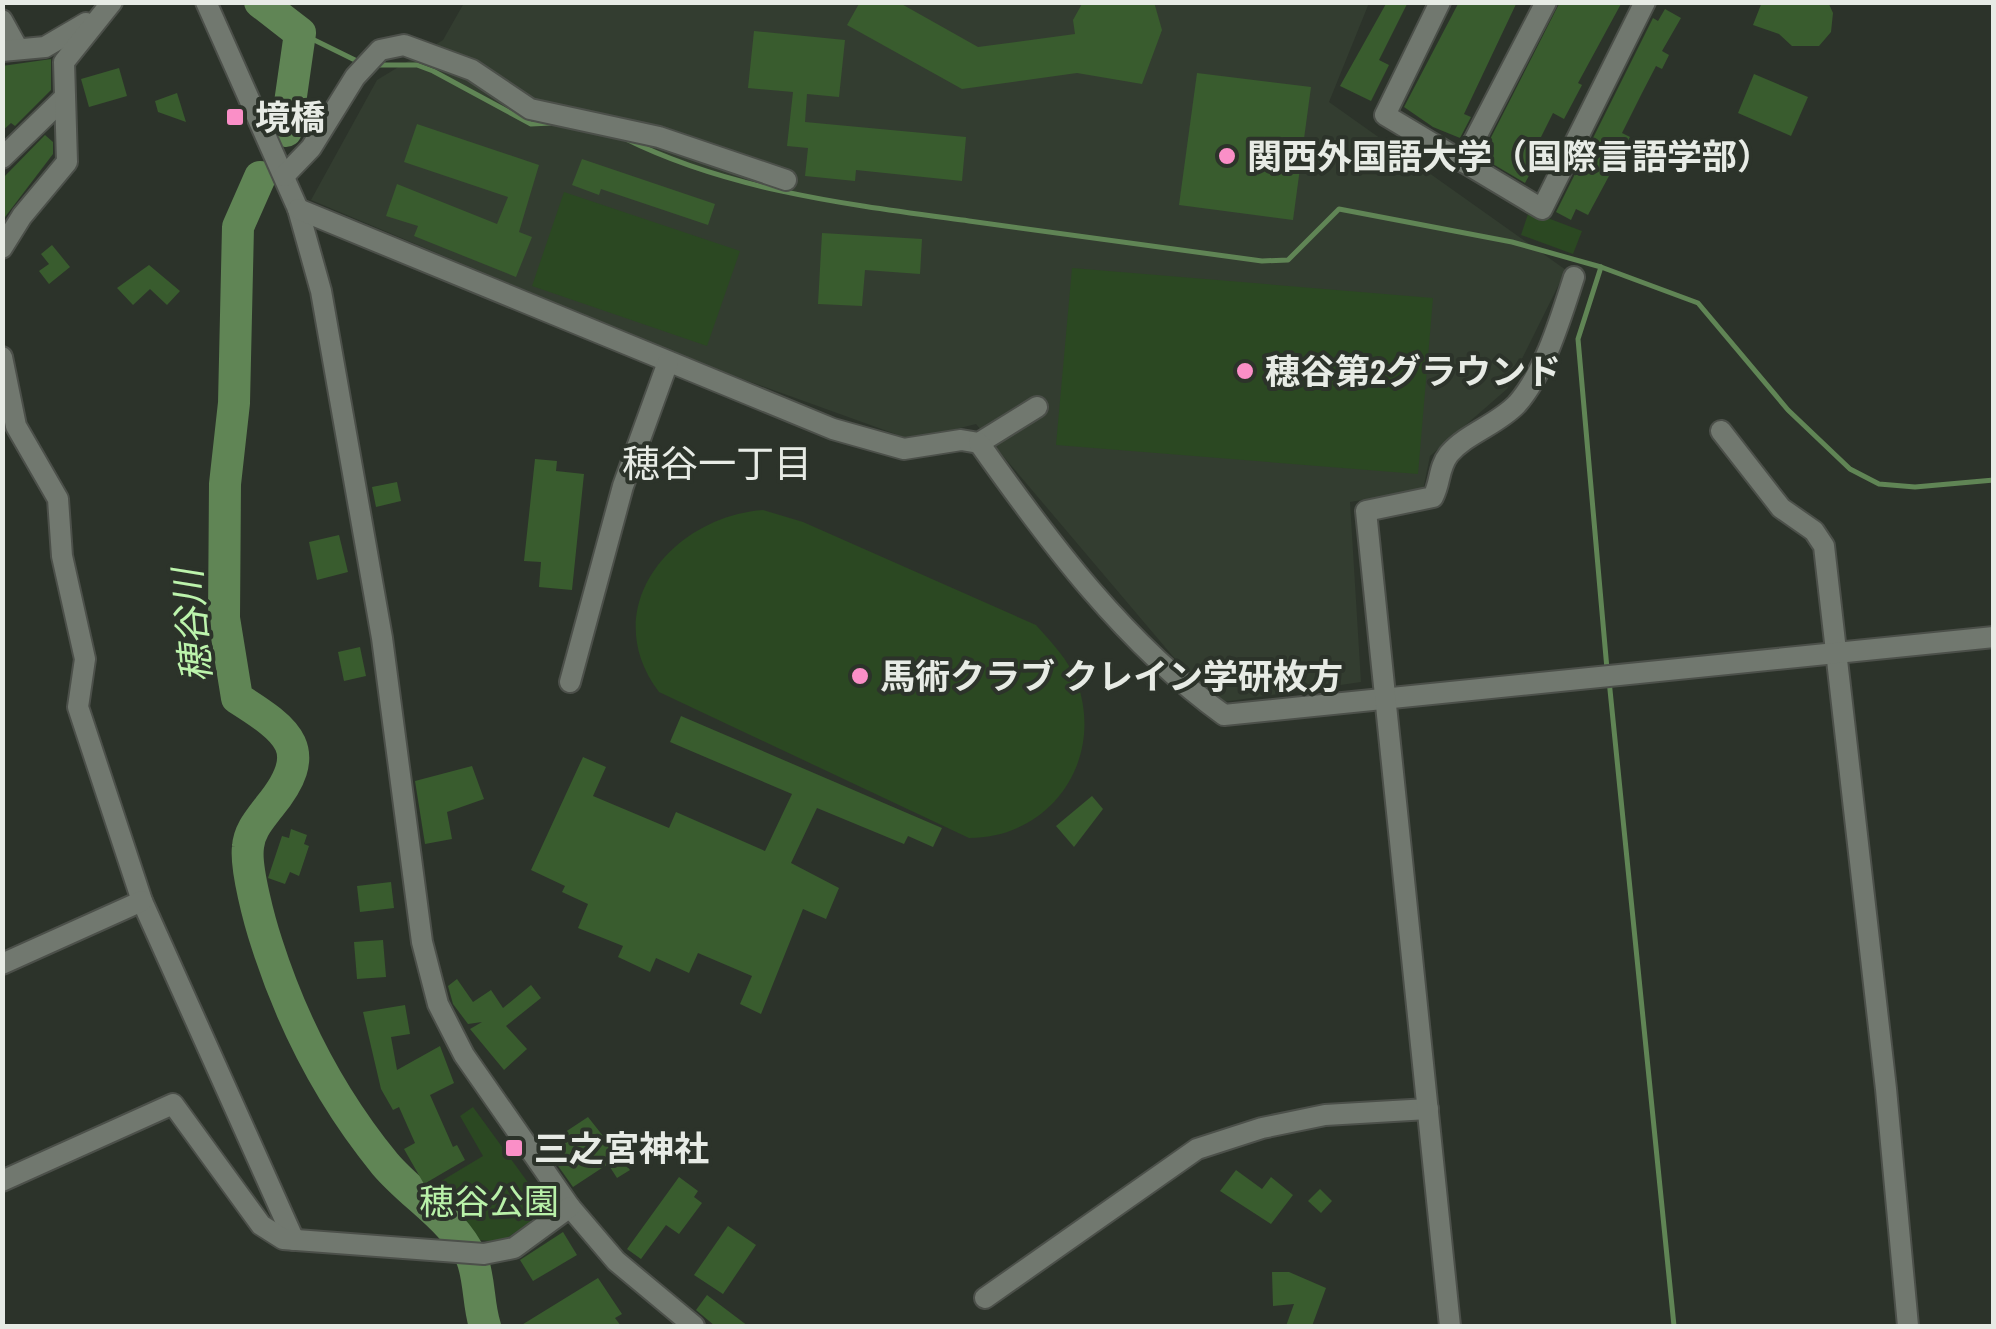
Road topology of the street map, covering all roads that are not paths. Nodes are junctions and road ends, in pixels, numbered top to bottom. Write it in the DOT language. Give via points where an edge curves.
graph roads {
  1 [pos="206,2"];
  2 [pos="1440,2"];
  3 [pos="1546,2"];
  4 [pos="1646,2"];
  5 [pos="111,3"];
  6 [pos="2,20"];
  7 [pos="10,50"];
  8 [pos="66,97"];
  9 [pos="2,158"];
  10 [pos="1464,162"];
  11 [pos="284,176"];
  12 [pos="786,180"];
  13 [pos="298,209"];
  14 [pos="2,248"];
  15 [pos="1574,277"];
  16 [pos="2,358"];
  17 [pos="668,362"];
  18 [pos="1037,407"];
  19 [pos="1721,431"];
  20 [pos="978,443"];
  21 [pos="1994,637"];
  22 [pos="1837,652"];
  23 [pos="570,682"];
  24 [pos="1384,699"];
  25 [pos="142,901"];
  26 [pos="2,964"];
  27 [pos="1428,1109"];
  28 [pos="2,1180"];
  29 [pos="570,1207"];
  30 [pos="294,1240"];
  31 [pos="985,1298"];
  32 [pos="694,1326"];
  33 [pos="1450,1326"];
  34 [pos="1908,1326"];
  1 -- 11 [label="street"];
  2 -- 10 [label="street" via="1385,115"];
  3 -- 10 [label="street"];
  4 -- 10 [label="street" via="1542,209"];
  5 -- 7 [label="street" via="45,47"];
  5 -- 8 [label="street" via="64,62"];
  6 -- 7 [label="street"];
  8 -- 9 [label="street"];
  8 -- 14 [label="street" via="67,162"];
  11 -- 12 [label="street" via="380,50 404,45 472,70 530,109 659,137"];
  11 -- 13 [label="street"];
  13 -- 17 [label="street"];
  13 -- 29 [label="street" via="349,438 429,978 464,1056"];
  15 -- 24 [label="street" via="1520,400 1498,423 1450,452 1433,497 1366,511"];
  16 -- 25 [label="street" via="16,426 58,499 62,556 85,659 78,707"];
  17 -- 20 [label="street" via="832,429 904,449"];
  17 -- 23 [label="street" via="623,486"];
  18 -- 20 [label="street"];
  19 -- 22 [label="street" via="1781,508 1824,546"];
  20 -- 24 [label="street" via="1102,604 1186,688 1224,715"];
  21 -- 22 [label="street"];
  22 -- 24 [label="street"];
  22 -- 34 [label="street"];
  24 -- 27 [label="street"];
  25 -- 26 [label="street"];
  25 -- 30 [label="street"];
  27 -- 31 [label="street" via="1325,1115 1197,1150"];
  27 -- 33 [label="street"];
  28 -- 30 [label="street" via="174,1104 261,1225"];
  29 -- 30 [label="street" via="514,1248 484,1254"];
  29 -- 32 [label="street" via="616,1261"];
}
